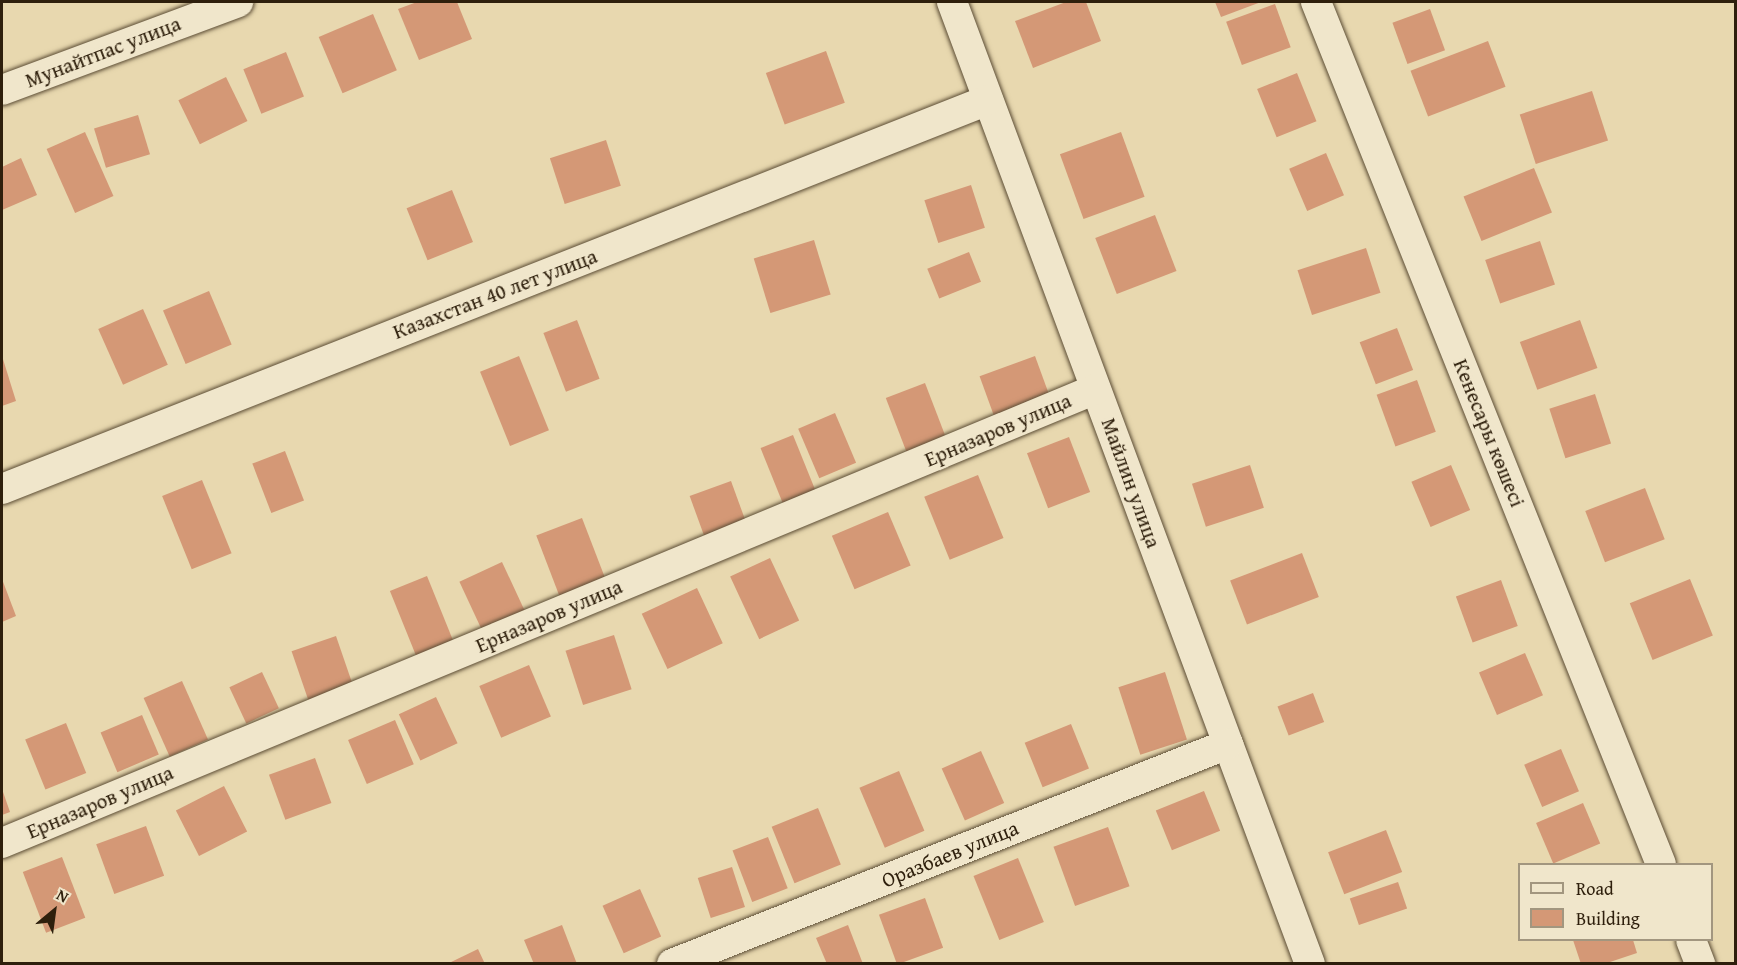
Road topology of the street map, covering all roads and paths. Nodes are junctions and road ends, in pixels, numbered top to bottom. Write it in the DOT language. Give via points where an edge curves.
graph roads {
  1 [pos="238,2"];
  2 [pos="952,2"];
  3 [pos="1316,2"];
  4 [pos="2,90"];
  5 [pos="988,100"];
  6 [pos="1096,390"];
  7 [pos="2,489"];
  8 [pos="1228,744"];
  9 [pos="2,843"];
  10 [pos="1661,863"];
  11 [pos="1692,941"];
  12 [pos="672,963"];
  13 [pos="1310,963"];
  14 [pos="1700,963"];
  1 -- 4 [label="street, Мунайтпас улица"];
  2 -- 5 [label="street, Майлин улица"];
  3 -- 10 [label="street, Кенесары көшесі"];
  5 -- 6 [label="street, Майлин улица"];
  5 -- 7 [label="street, Казахстан 40 лет улица"];
  6 -- 8 [label="street, Майлин улица"];
  6 -- 9 [label="street, Ерназаров улица"];
  8 -- 12 [label="street, Оразбаев улица"];
  8 -- 13 [label="street, Майлин улица"];
  11 -- 14 [label="street"];
}
